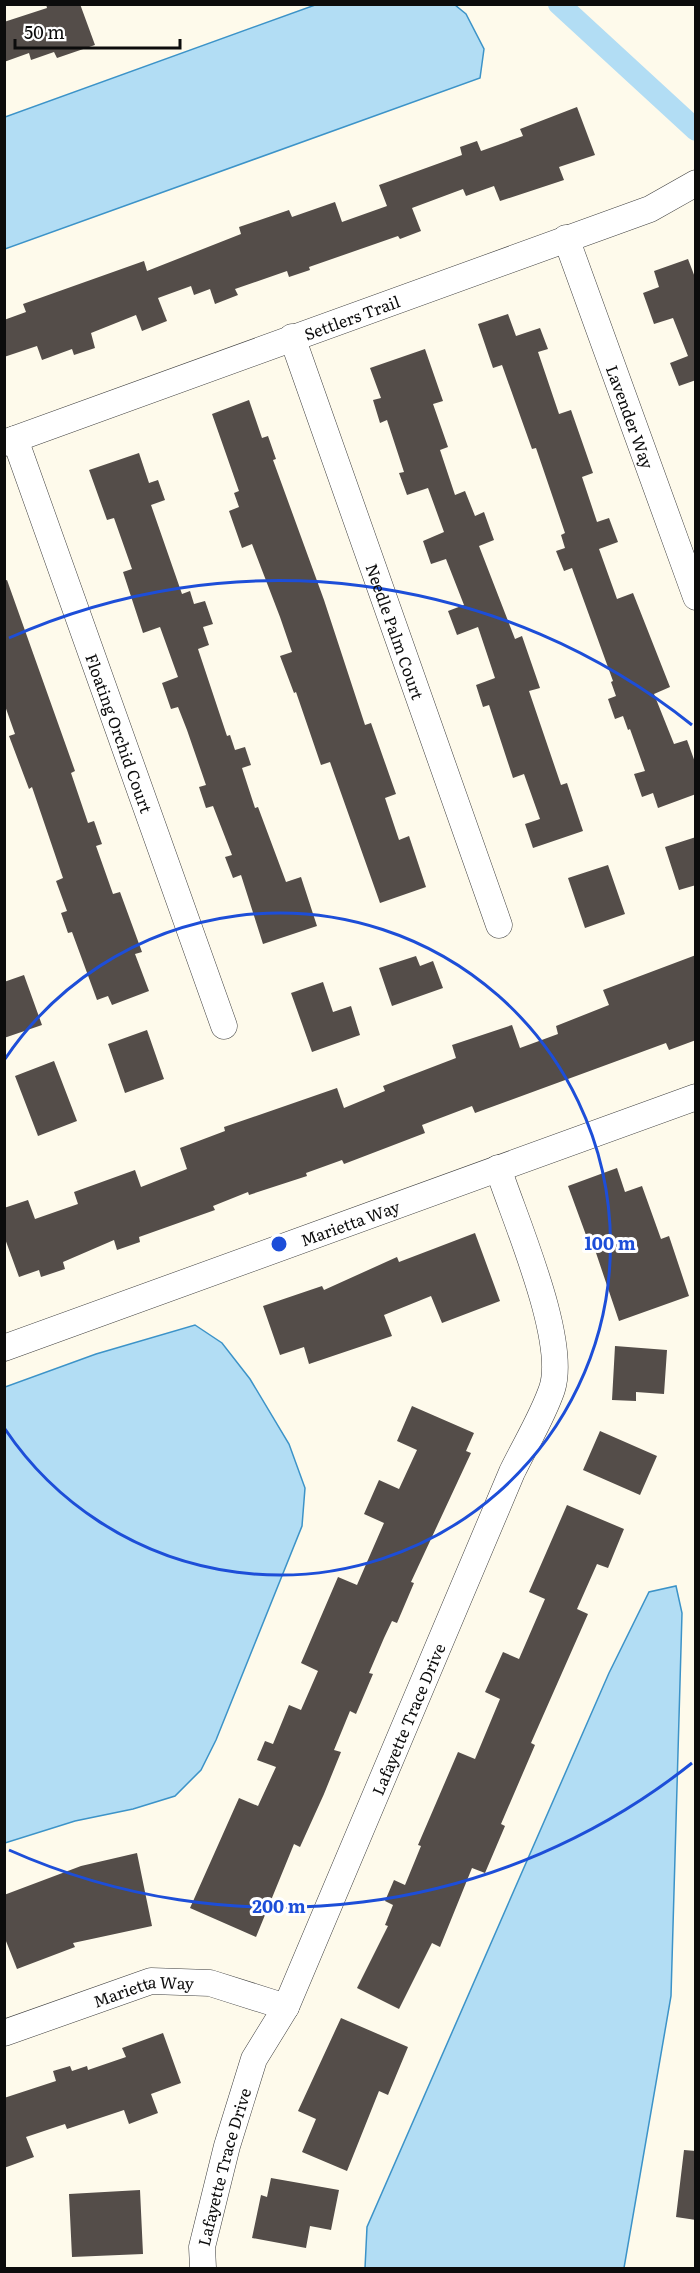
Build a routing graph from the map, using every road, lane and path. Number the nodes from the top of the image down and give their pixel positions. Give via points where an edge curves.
1 (696, 183) edge
2 (566, 238) junction
3 (292, 337) junction
4 (10, 441) edge
5 (696, 597) edge
6 (499, 925) dead end
7 (224, 1026) dead end
8 (696, 1097) edge
9 (498, 1168) junction
10 (4, 1348) edge
11 (286, 2007) junction
12 (4, 2033) edge
13 (203, 2268) edge

1 - 2 street, Settlers Trail via 650,209
2 - 3 street, Settlers Trail
2 - 5 street, Lavender Way
3 - 4 street, Settlers Trail
3 - 6 street, Needle Palm Court
4 - 7 street, Floating Orchid Court
8 - 9 street, Marietta Way
9 - 10 street, Marietta Way
9 - 11 street, Lafayette Trace Drive via 547,1317 555,1353 552,1388 512,1472
11 - 12 street, Marietta Way via 210,1983 151,1981
11 - 13 street, Lafayette Trace Drive via 254,2059 202,2247

